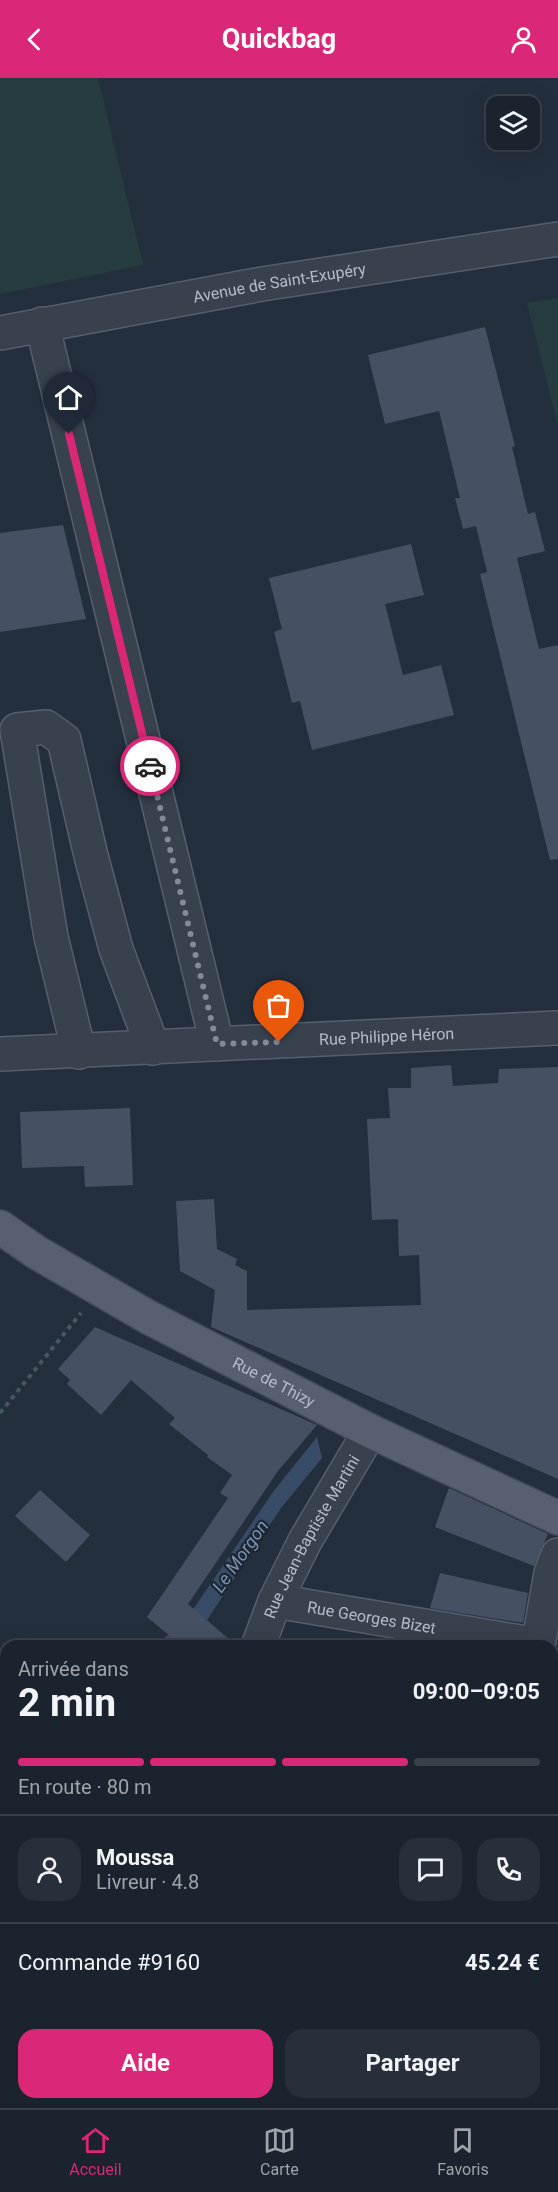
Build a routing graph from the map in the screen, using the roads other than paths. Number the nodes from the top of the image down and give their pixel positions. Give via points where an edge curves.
1 (558, 238) edge
2 (42, 324) junction
3 (0, 333) edge
4 (558, 1028) edge
5 (217, 1044) junction
6 (153, 1048) junction
7 (79, 1052) junction
8 (0, 1054) edge
9 (0, 1227) edge
10 (370, 1431) junction
11 (558, 1518) edge
12 (558, 1555) edge
13 (275, 1601) junction
14 (260, 1640) edge
15 (508, 1640) edge
16 (539, 1640) edge

1 - 2 street, Avenue de Saint-Exupéry via 262,284
2 - 3 street, Avenue de Saint-Exupéry
2 - 5 street
4 - 5 street, Rue Philippe Héron
5 - 6 street, Rue Philippe Héron
6 - 7 street, Rue Philippe Héron
6 - 7 street via 116,949 64,740 46,728 17,730 51,937
7 - 8 street, Rue Philippe Héron
9 - 10 main road, Rue de Thizy via 148,1317
10 - 11 main road, Rue de Thizy
10 - 13 street, Rue Jean-Baptiste Martini via 319,1516
12 - 16 street
13 - 14 street, Rue Jean-Baptiste Martini
13 - 15 street, Rue Georges Bizet

